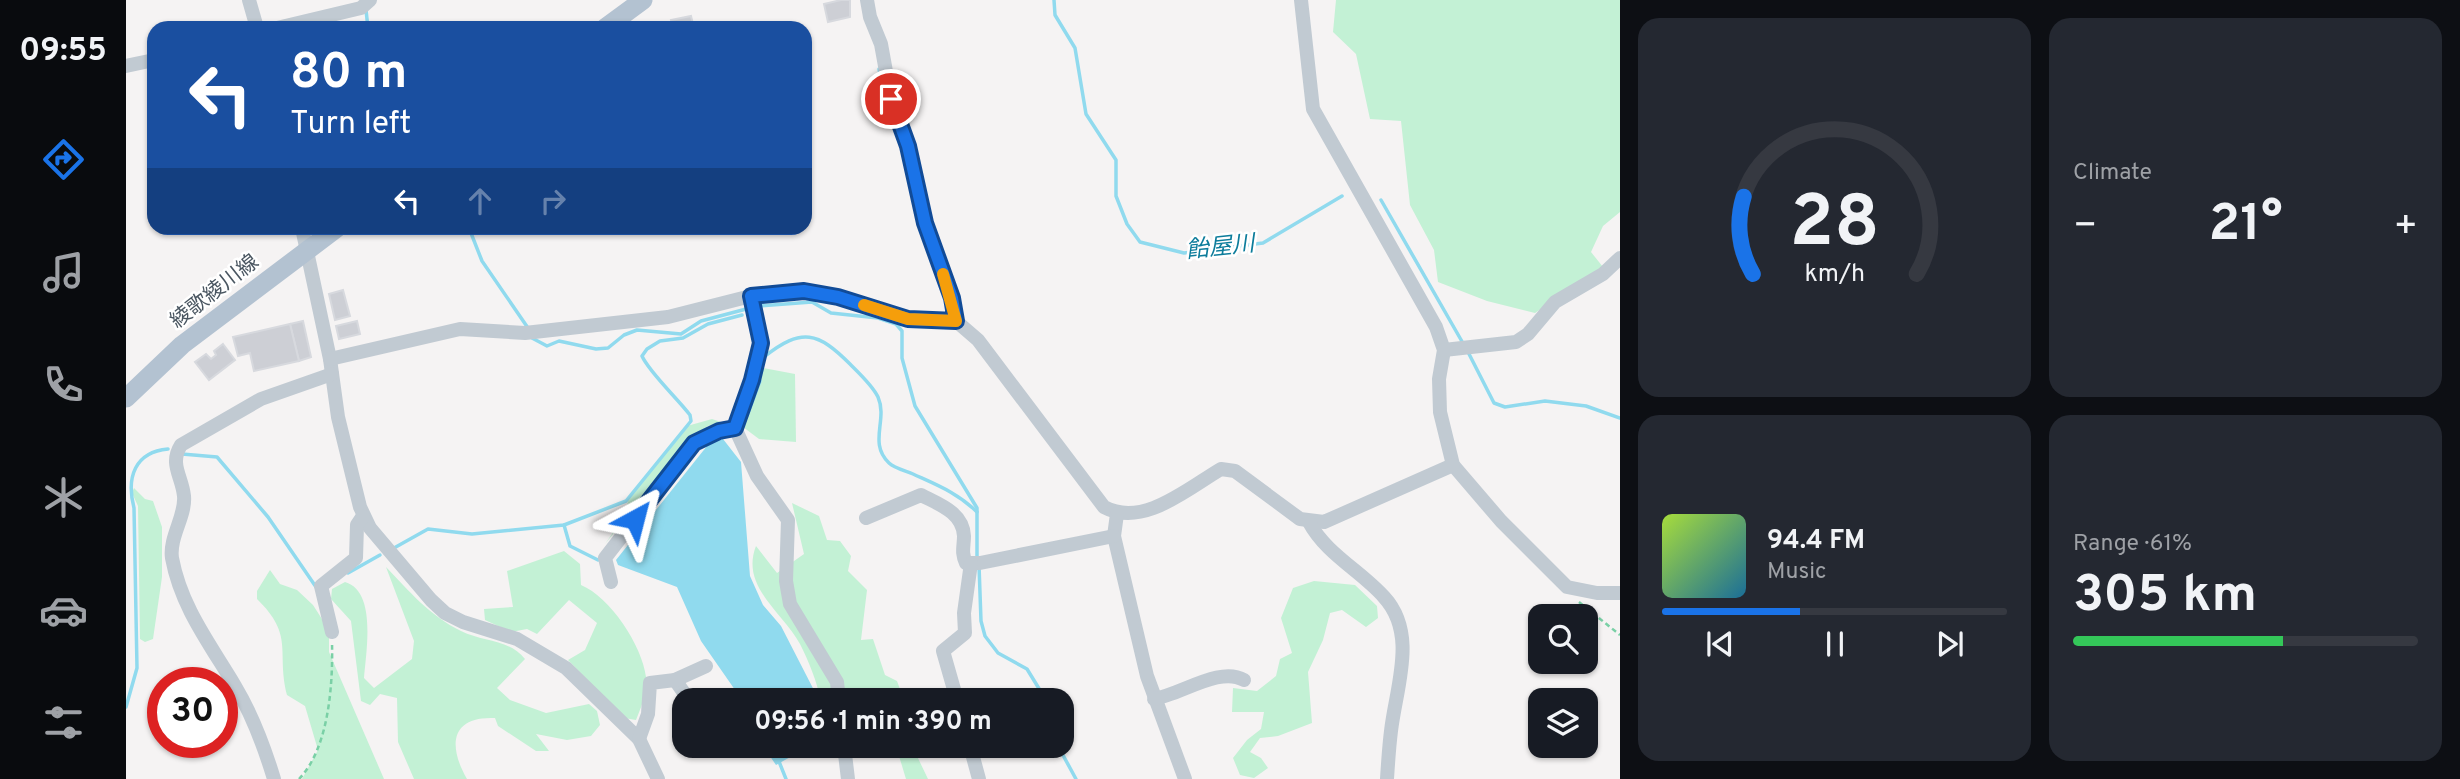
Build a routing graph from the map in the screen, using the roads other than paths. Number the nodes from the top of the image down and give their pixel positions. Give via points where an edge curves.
1 (249, 0) edge
2 (370, 0) edge
3 (643, 0) edge
4 (867, 0) edge
5 (1301, 0) edge
6 (255, 21) edge
7 (306, 21) edge
8 (614, 21) edge
9 (147, 62) edge
10 (126, 66) edge
11 (304, 235) edge
12 (327, 235) edge
13 (307, 250) junction
14 (1620, 258) edge
15 (753, 303) junction
16 (956, 321) junction
17 (1450, 350) junction
18 (330, 359) junction
19 (332, 374) junction
20 (126, 398) edge
21 (735, 428) junction
22 (1453, 465) junction
23 (1117, 514) junction
24 (363, 516) junction
25 (866, 518) dead end
26 (1309, 522) junction
27 (1114, 536) junction
28 (976, 563) junction
29 (611, 582) dead end
30 (1620, 593) edge
31 (332, 632) road end
32 (706, 666) dead end
33 (676, 680) junction
34 (1244, 680) dead end
35 (681, 688) edge
36 (838, 688) edge
37 (954, 688) edge
38 (1153, 699) junction
39 (639, 739) junction
40 (845, 758) edge
41 (973, 758) edge
42 (274, 779) edge
43 (658, 779) edge
44 (848, 779) edge
45 (979, 779) edge
46 (1185, 779) edge
47 (1387, 779) edge

1 - 6 street
2 - 7 street via 361,8
3 - 8 main road
4 - 16 street via 925,223
5 - 17 street via 1313,109
9 - 10 street
11 - 13 street
12 - 13 main road, 綾歌綾川線
13 - 18 street
13 - 20 main road, 綾歌綾川線 via 181,345
14 - 17 street via 1603,274 1555,302 1516,342
15 - 16 street via 804,291 908,319
15 - 18 street via 529,333 460,329
15 - 21 street via 761,343
16 - 23 street via 978,340 1104,506
17 - 22 street via 1439,379 1440,412
18 - 19 street
19 - 24 street
19 - 42 street via 261,399 181,445 175,454 184,496 172,554 177,578 189,612 259,731
21 - 29 street via 694,443 605,558
21 - 36 street via 757,476 788,520 790,604
22 - 26 street via 1338,517
22 - 30 street via 1567,587
23 - 26 street via 1129,515 1161,504 1227,469
23 - 27 street
24 - 31 street via 357,525 356,558 322,589
24 - 39 street via 381,544 445,613 543,652 566,668
25 - 28 street via 921,495 950,510 960,522 964,536 961,551 966,563
26 - 47 street via 1317,537 1385,598 1400,620 1404,653
27 - 28 street
27 - 38 street
28 - 37 street via 964,613 965,633 943,651
32 - 33 street
33 - 35 street
33 - 39 street via 650,683 648,714
34 - 38 street via 1222,675
38 - 46 street
39 - 43 street
40 - 44 street
41 - 45 street

